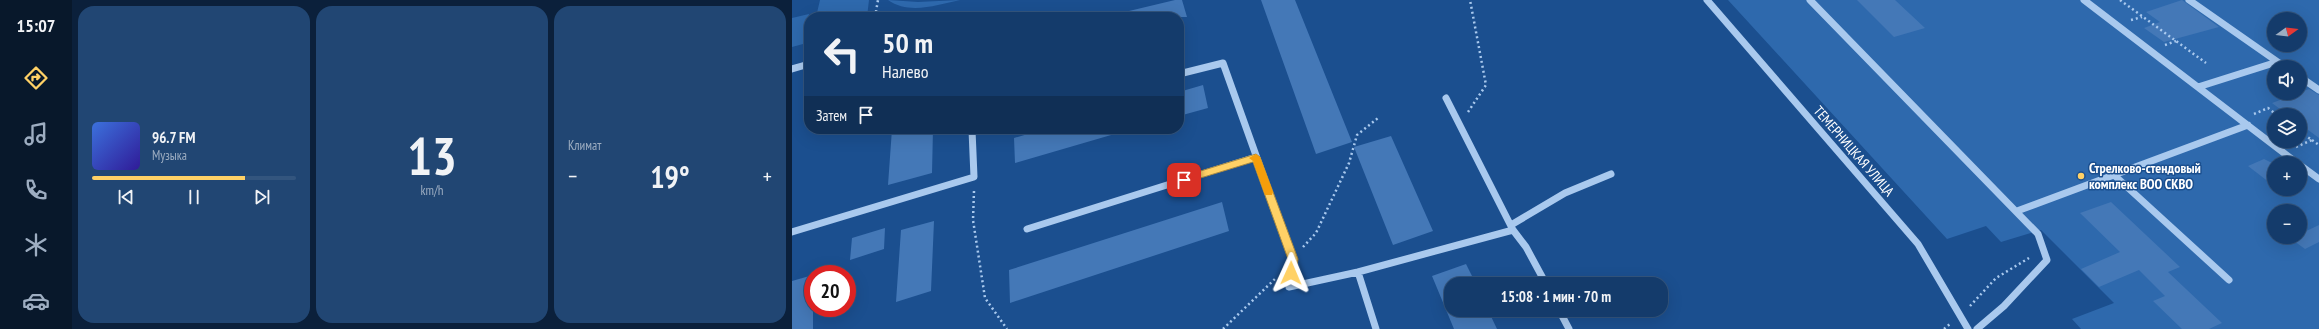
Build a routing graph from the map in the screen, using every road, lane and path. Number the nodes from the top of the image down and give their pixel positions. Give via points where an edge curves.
1 (878, 0) edge
2 (1470, 0) edge
3 (1707, 0) edge
4 (1810, 0) edge
5 (2084, 0) edge
6 (2120, 0) edge
7 (2189, 0) edge
8 (876, 12) edge
9 (2274, 60) edge
10 (2206, 63) dead end
11 (804, 65) edge
12 (2267, 65) edge
13 (792, 68) edge
14 (1184, 73) edge
15 (2307, 82) edge
16 (2198, 87) junction
17 (2319, 90) edge
18 (1446, 98) dead end
19 (2267, 108) edge
20 (1378, 118) dead end
21 (2240, 119) junction
22 (1460, 124) junction
23 (2248, 125) junction
24 (974, 134) edge
25 (2307, 137) edge
26 (2312, 140) junction
27 (2319, 145) edge
28 (2283, 152) junction
29 (2288, 156) edge
30 (1256, 157) junction
31 (2307, 171) edge
32 (1611, 174) dead end
33 (2114, 175) junction
34 (974, 177) junction
35 (2319, 180) edge
36 (2017, 211) junction
37 (1512, 228) junction
38 (1026, 229) dead end
39 (792, 232) edge
40 (2043, 249) junction
41 (1293, 259) junction
42 (1358, 272) junction
43 (1542, 277) edge
44 (2229, 280) dead end
45 (1960, 316) junction
46 (1563, 317) edge
47 (1983, 328) edge
48 (1007, 329) edge
49 (1223, 329) edge
50 (1376, 329) edge
51 (1569, 329) edge
52 (1944, 329) edge
53 (1968, 329) edge

1 - 8 path
2 - 22 path via 1486,85
3 - 45 street, ТЕМЕРНИЦКАЯ УЛИЦА via 1918,244
4 - 36 street
5 - 16 street
6 - 10 path
7 - 9 street
11 - 13 street
12 - 16 street
14 - 30 street via 1223,63
15 - 17 street
16 - 21 street
18 - 22 street
19 - 21 path
20 - 41 path via 1357,135 1349,164 1333,192 1316,233
21 - 23 street
22 - 37 street
23 - 28 street
23 - 33 street
24 - 34 street
25 - 26 path
26 - 27 path
26 - 28 path
28 - 29 street
30 - 38 street
30 - 41 street
31 - 35 street
32 - 37 street via 1565,193
33 - 36 street
33 - 44 street
34 - 39 street
34 - 48 path via 974,220 985,298
36 - 40 street via 2038,234
37 - 42 street
37 - 43 street
40 - 45 path via 1996,278
40 - 47 street via 2047,260
41 - 42 street via 1289,287
41 - 49 path via 1267,289
42 - 50 street
45 - 52 path
45 - 53 street, ТЕМЕРНИЦКАЯ УЛИЦА
46 - 51 street

